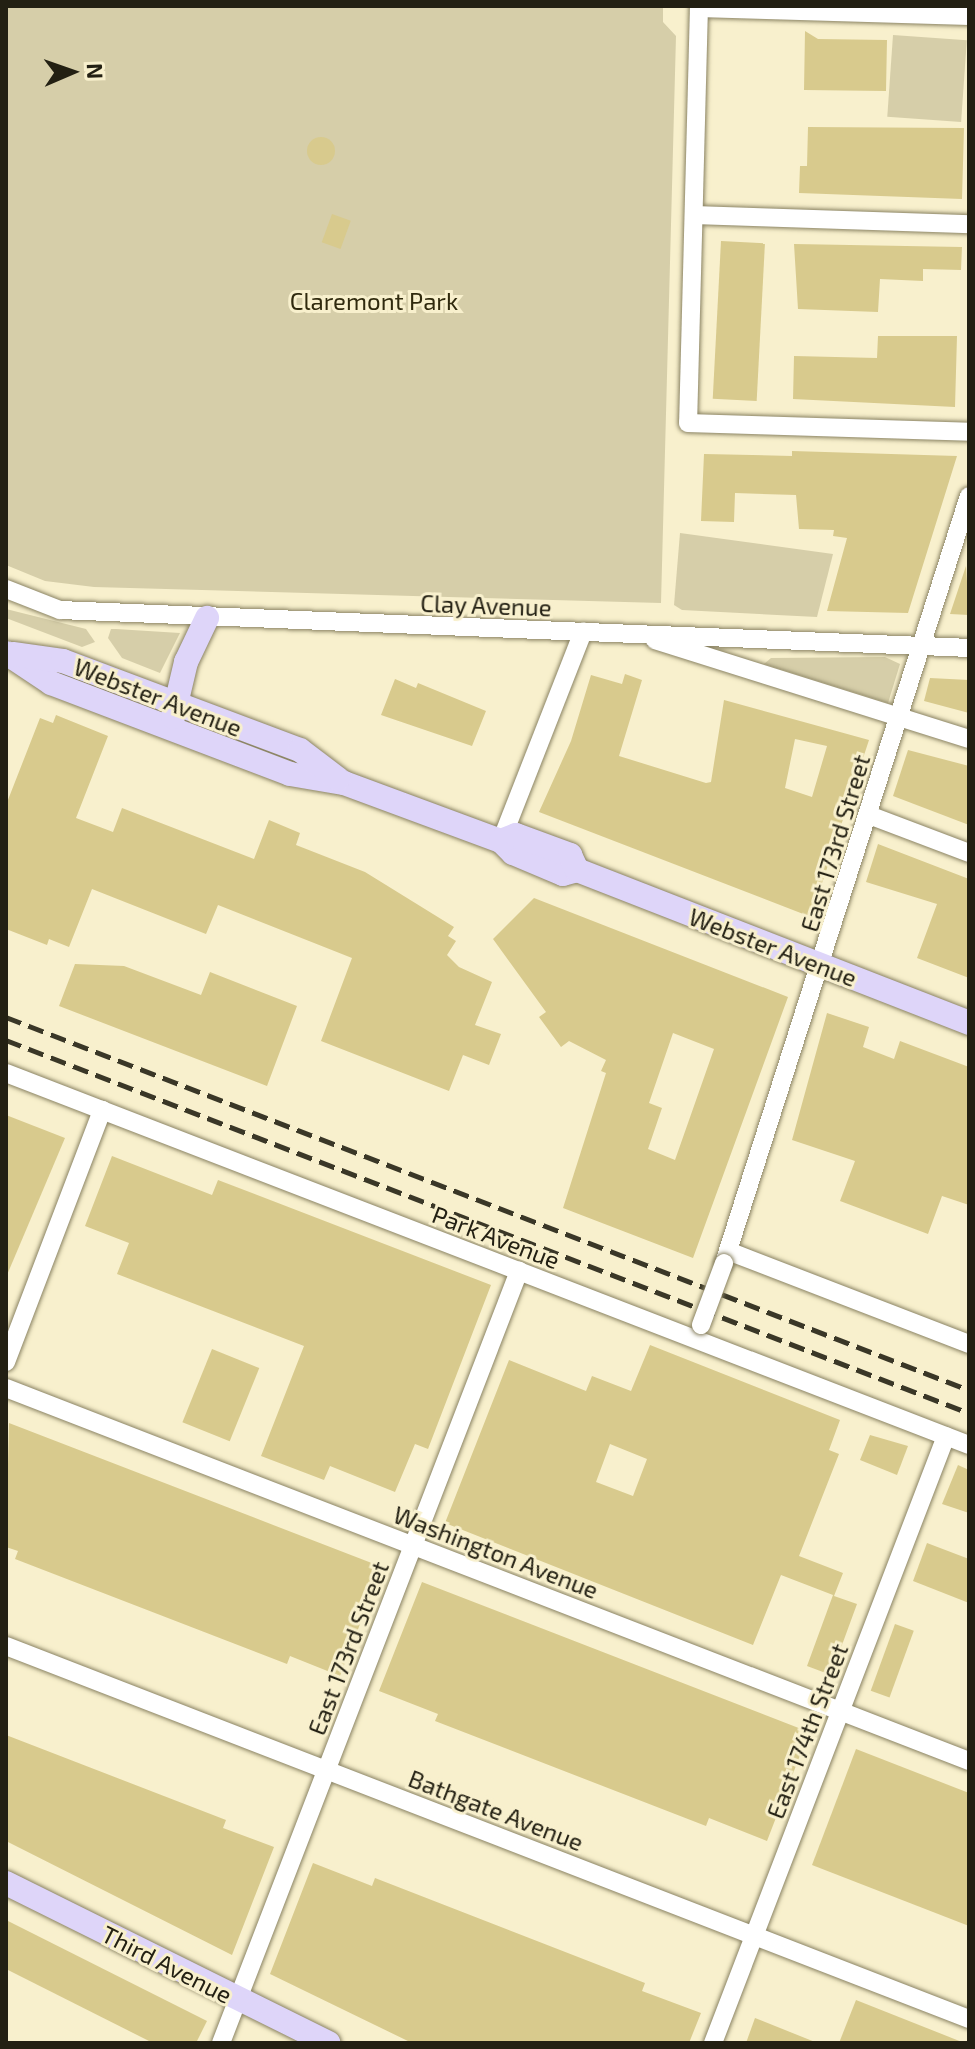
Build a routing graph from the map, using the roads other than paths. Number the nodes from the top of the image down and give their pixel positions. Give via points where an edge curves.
1 (699, 7) edge
2 (776, 8) edge
3 (969, 16) edge
4 (695, 215) junction
5 (969, 224) edge
6 (969, 432) edge
7 (969, 496) edge
8 (6, 589) edge
9 (207, 618) junction
10 (583, 632) junction
11 (637, 634) junction
12 (922, 647) junction
13 (969, 648) edge
14 (6, 653) edge
15 (176, 704) junction
16 (899, 719) junction
17 (171, 729) junction
18 (969, 739) edge
19 (344, 783) junction
20 (869, 815) junction
21 (501, 841) junction
22 (969, 853) edge
23 (822, 966) junction
24 (969, 1023) edge
25 (6, 1073) edge
26 (102, 1110) junction
27 (726, 1257) junction
28 (519, 1271) junction
29 (698, 1332) junction
30 (969, 1344) edge
31 (6, 1362) edge
32 (6, 1388) edge
33 (946, 1436) junction
34 (969, 1445) edge
35 (413, 1545) junction
36 (6, 1646) edge
37 (840, 1711) junction
38 (969, 1761) edge
39 (326, 1770) junction
40 (6, 1883) edge
41 (754, 1935) junction
42 (238, 1999) junction
43 (969, 2019) edge
44 (221, 2043) edge
45 (329, 2043) edge
46 (713, 2043) edge

1 - 2 street
1 - 4 street
2 - 3 street
4 - 5 street
4 - 6 street via 688,423
7 - 12 street, East 173rd Street
8 - 9 street, Clay Avenue via 60,610
9 - 10 street, Clay Avenue
9 - 15 main road via 186,662
10 - 11 street, Clay Avenue
10 - 21 street
11 - 12 street, Clay Avenue
11 - 16 street
12 - 13 street, Clay Avenue
12 - 16 street, East 173rd Street
14 - 15 main road, Webster Avenue via 63,661
14 - 17 main road, Webster Avenue via 51,683
15 - 17 main road
15 - 19 main road, Webster Avenue via 300,750
16 - 18 street
16 - 20 street, East 173rd Street
17 - 19 main road, Webster Avenue via 290,774
19 - 21 main road, Webster Avenue
20 - 22 street
20 - 23 street, East 173rd Street
21 - 23 main road, Webster Avenue via 516,835 570,855 577,870
23 - 24 main road, Webster Avenue
23 - 27 street, East 173rd Street
25 - 26 street, Park Avenue
26 - 28 street, Park Avenue
26 - 31 street
27 - 29 street, East 173rd Street, bridge
27 - 30 street
28 - 29 street, Park Avenue
28 - 35 street, East 173rd Street
29 - 33 street, Park Avenue
32 - 35 street, Washington Avenue
33 - 34 street, Park Avenue
33 - 37 street, East 174th Street
35 - 37 street, Washington Avenue
35 - 39 street, East 173rd Street
36 - 39 street, Bathgate Avenue
37 - 38 street, Washington Avenue
37 - 41 street, East 174th Street
39 - 41 street, Bathgate Avenue
39 - 42 street, East 173rd Street
40 - 42 main road, Third Avenue
41 - 43 street, Bathgate Avenue
41 - 46 street, East 174th Street
42 - 44 street, East 173rd Street
42 - 45 main road, Third Avenue

